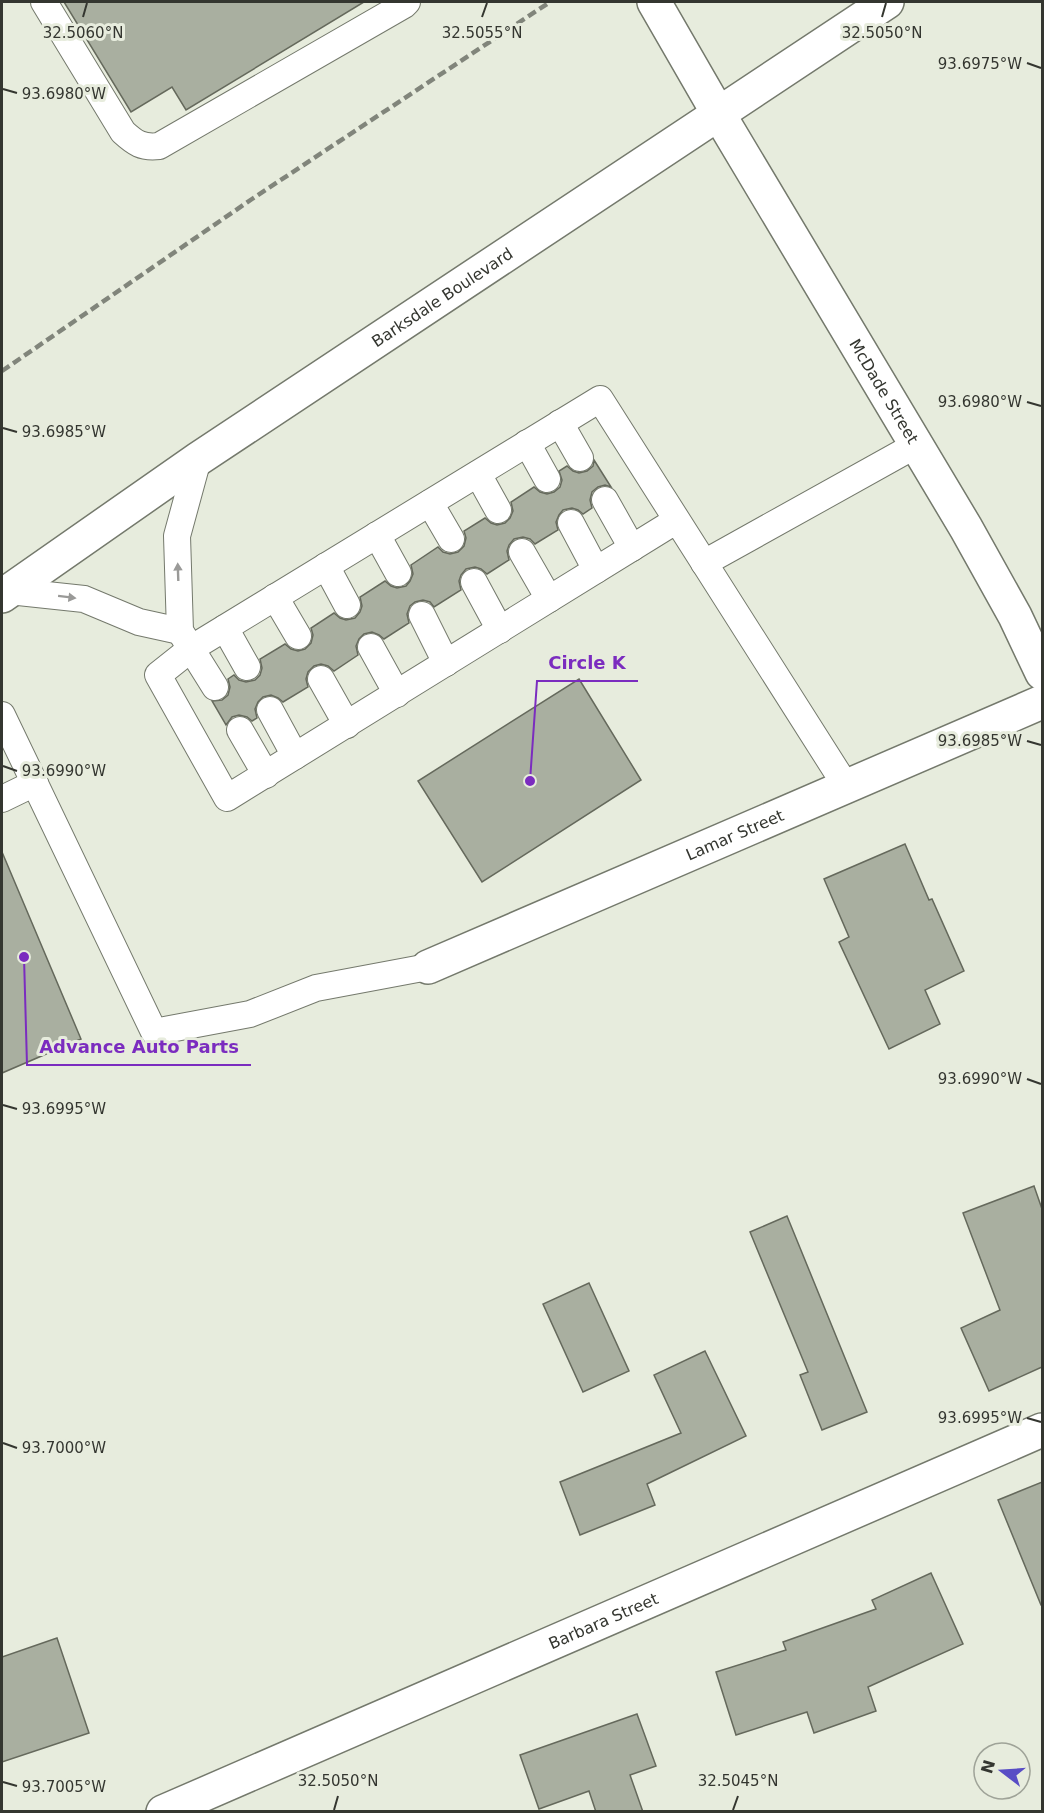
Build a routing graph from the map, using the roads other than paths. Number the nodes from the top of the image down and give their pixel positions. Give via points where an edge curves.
1 (44, 2) edge
2 (407, 2) edge
3 (654, 2) edge
4 (887, 2) edge
5 (718, 113) junction
6 (560, 423) junction
7 (527, 444) junction
8 (916, 445) junction
9 (580, 458) dead end
10 (198, 459) junction
11 (478, 474) junction
12 (546, 479) dead end
13 (605, 500) dead end
14 (430, 503) junction
15 (498, 510) dead end
16 (677, 520) junction
17 (571, 523) dead end
18 (377, 535) junction
19 (451, 539) dead end
20 (632, 548) junction
21 (522, 552) dead end
22 (704, 563) junction
23 (326, 566) junction
24 (596, 570) junction
25 (398, 573) dead end
26 (474, 582) dead end
27 (5, 593) edge
28 (275, 597) junction
29 (549, 599) junction
30 (347, 605) dead end
31 (422, 615) dead end
32 (225, 628) junction
33 (500, 630) junction
34 (298, 636) dead end
35 (186, 640) junction
36 (371, 647) dead end
37 (446, 663) junction
38 (247, 667) dead end
39 (1042, 673) edge
40 (321, 679) dead end
41 (215, 687) dead end
42 (397, 694) junction
43 (1042, 702) edge
44 (270, 710) dead end
45 (2, 715) edge
46 (346, 725) junction
47 (240, 729) dead end
48 (296, 756) junction
49 (267, 775) junction
50 (34, 783) junction
51 (846, 786) junction
52 (2, 799) edge
53 (428, 967) joint
54 (1042, 1430) edge
55 (164, 1812) edge

1 - 2 lane via 123,132 146,147 159,146
3 - 5 street, McDade Street
4 - 5 street, Barksdale Boulevard
5 - 8 street, McDade Street
5 - 10 street, Barksdale Boulevard
6 - 7 lane
6 - 9 lane
6 - 16 lane via 600,399
7 - 11 lane
7 - 12 lane
8 - 22 lane
8 - 39 street, McDade Street via 1015,616
10 - 27 street, Barksdale Boulevard
35 -> 10 lane via 177,536
11 - 14 lane
11 - 15 lane
13 - 20 lane
14 - 18 lane
14 - 19 lane
16 - 20 lane
16 - 22 lane
17 - 24 lane
18 - 23 lane
18 - 25 lane
20 - 24 lane
21 - 29 lane
22 - 51 lane
23 - 28 lane
23 - 30 lane
24 - 29 lane
26 - 33 lane
27 -> 35 lane via 84,599
28 - 32 lane
28 - 34 lane
29 - 33 lane
31 - 37 lane
32 - 35 lane
32 - 38 lane
33 - 37 lane
35 - 41 lane
35 - 49 lane via 158,675 227,798
36 - 42 lane
37 - 42 lane
40 - 46 lane
42 - 46 lane
43 - 51 street, Lamar Street
44 - 48 lane
45 - 50 lane
46 - 48 lane
47 - 49 lane
48 - 49 lane
50 - 52 lane
50 - 53 lane via 154,1032 250,1014 316,988
51 - 53 street, Lamar Street
54 - 55 street, Barbara Street

